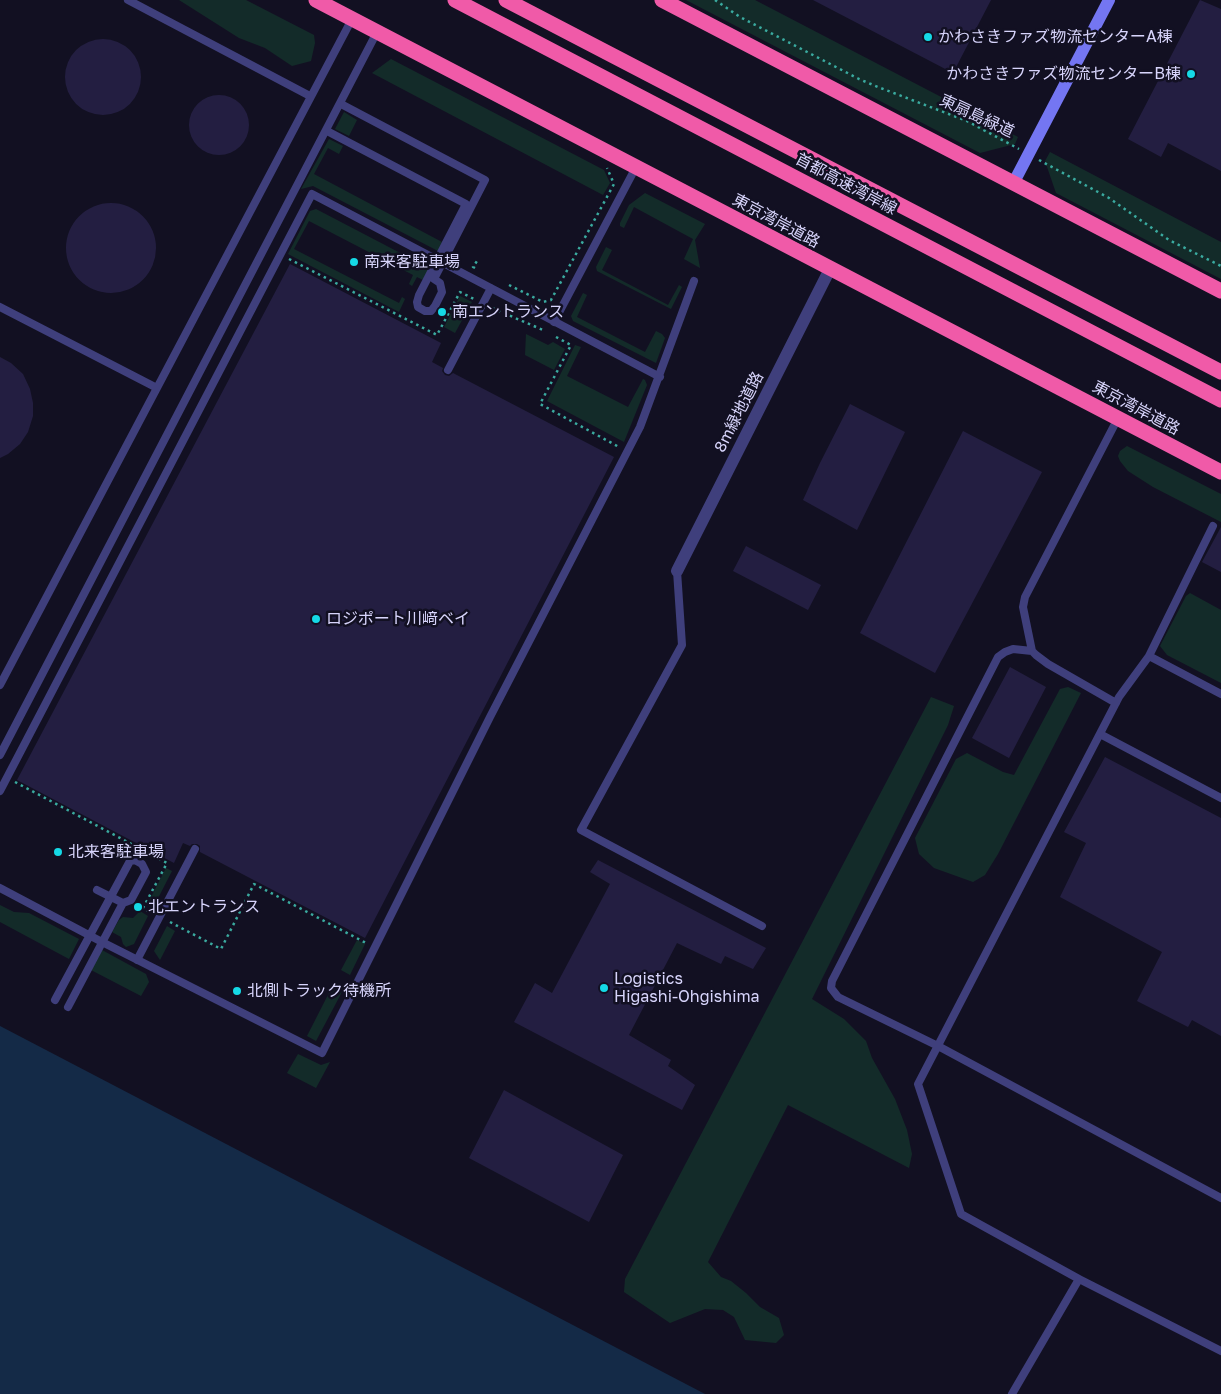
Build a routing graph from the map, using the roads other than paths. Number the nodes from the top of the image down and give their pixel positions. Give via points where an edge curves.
1 (128, 0) edge
2 (316, 0) edge
3 (454, 0) edge
4 (506, 0) edge
5 (662, 0) edge
6 (1109, 0) edge
7 (352, 19) junction
8 (377, 32) junction
9 (310, 96) junction
10 (341, 104) junction
11 (327, 131) junction
12 (636, 167) junction
13 (1014, 182) junction
14 (440, 261) junction
15 (830, 269) junction
16 (694, 280) dead end
17 (491, 288) junction
18 (1221, 292) edge
19 (0, 307) edge
20 (554, 322) junction
21 (448, 370) dead end
22 (1221, 372) edge
23 (660, 377) junction
24 (157, 388) junction
25 (1221, 400) edge
26 (1118, 418) junction
27 (1221, 472) edge
28 (1213, 526) dead end
29 (677, 570) joint
30 (1032, 651) junction
31 (1149, 656) junction
32 (0, 684) edge
33 (1221, 694) edge
34 (1116, 703) junction
35 (1100, 734) junction
36 (0, 754) edge
37 (0, 791) edge
38 (1221, 798) edge
39 (195, 849) dead end
40 (0, 888) edge
41 (98, 890) dead end
42 (111, 897) junction
43 (123, 903) junction
44 (762, 926) dead end
45 (90, 935) junction
46 (102, 942) junction
47 (137, 960) junction
48 (55, 1000) dead end
49 (68, 1007) dead end
50 (938, 1046) junction
51 (1221, 1198) edge
52 (1079, 1279) junction
53 (1221, 1350) edge
54 (1012, 1394) edge

1 - 9 lane
2 - 7 highway, 東京湾岸道路
3 - 25 highway, 首都高速湾岸線
4 - 22 highway, 首都高速湾岸線
5 - 13 highway
6 - 13 street
7 - 8 highway, 東京湾岸道路
7 - 9 lane
8 - 10 lane
8 - 12 highway, 東京湾岸道路
9 - 24 lane
10 - 11 lane
10 - 14 lane via 484,180
11 - 14 lane via 466,204
11 - 36 lane
12 - 15 highway, 東京湾岸道路
12 - 20 lane
13 - 18 highway
14 - 14 lane via 434,279 440,283 442,292 431,311 425,311 418,307 419,295
14 - 17 lane
14 - 37 lane via 312,194
15 - 26 highway, 東京湾岸道路
15 - 29 street, 8m緑地道路
16 - 23 lane
17 - 20 lane
17 - 21 lane
19 - 24 lane
20 - 23 lane
23 - 47 lane via 640,427 322,1053
24 - 32 lane
26 - 27 highway, 東京湾岸道路
26 - 30 lane via 1025,597 1023,607
28 - 31 lane
29 - 44 lane via 682,645 580,830
30 - 34 lane via 1048,664
30 - 50 lane via 1013,649 998,657 832,981 831,988 838,997
31 - 33 lane
31 - 34 lane
34 - 35 lane
35 - 38 lane
35 - 50 lane
39 - 47 lane
40 - 45 lane
41 - 42 lane
42 - 43 lane
42 - 43 lane via 130,861 134,860 142,864 146,872 131,900
42 - 45 lane
43 - 46 lane
45 - 46 lane
45 - 48 lane
46 - 47 lane
46 - 49 lane
50 - 51 lane
50 - 52 lane via 918,1084 961,1214
52 - 53 lane
52 - 54 lane

